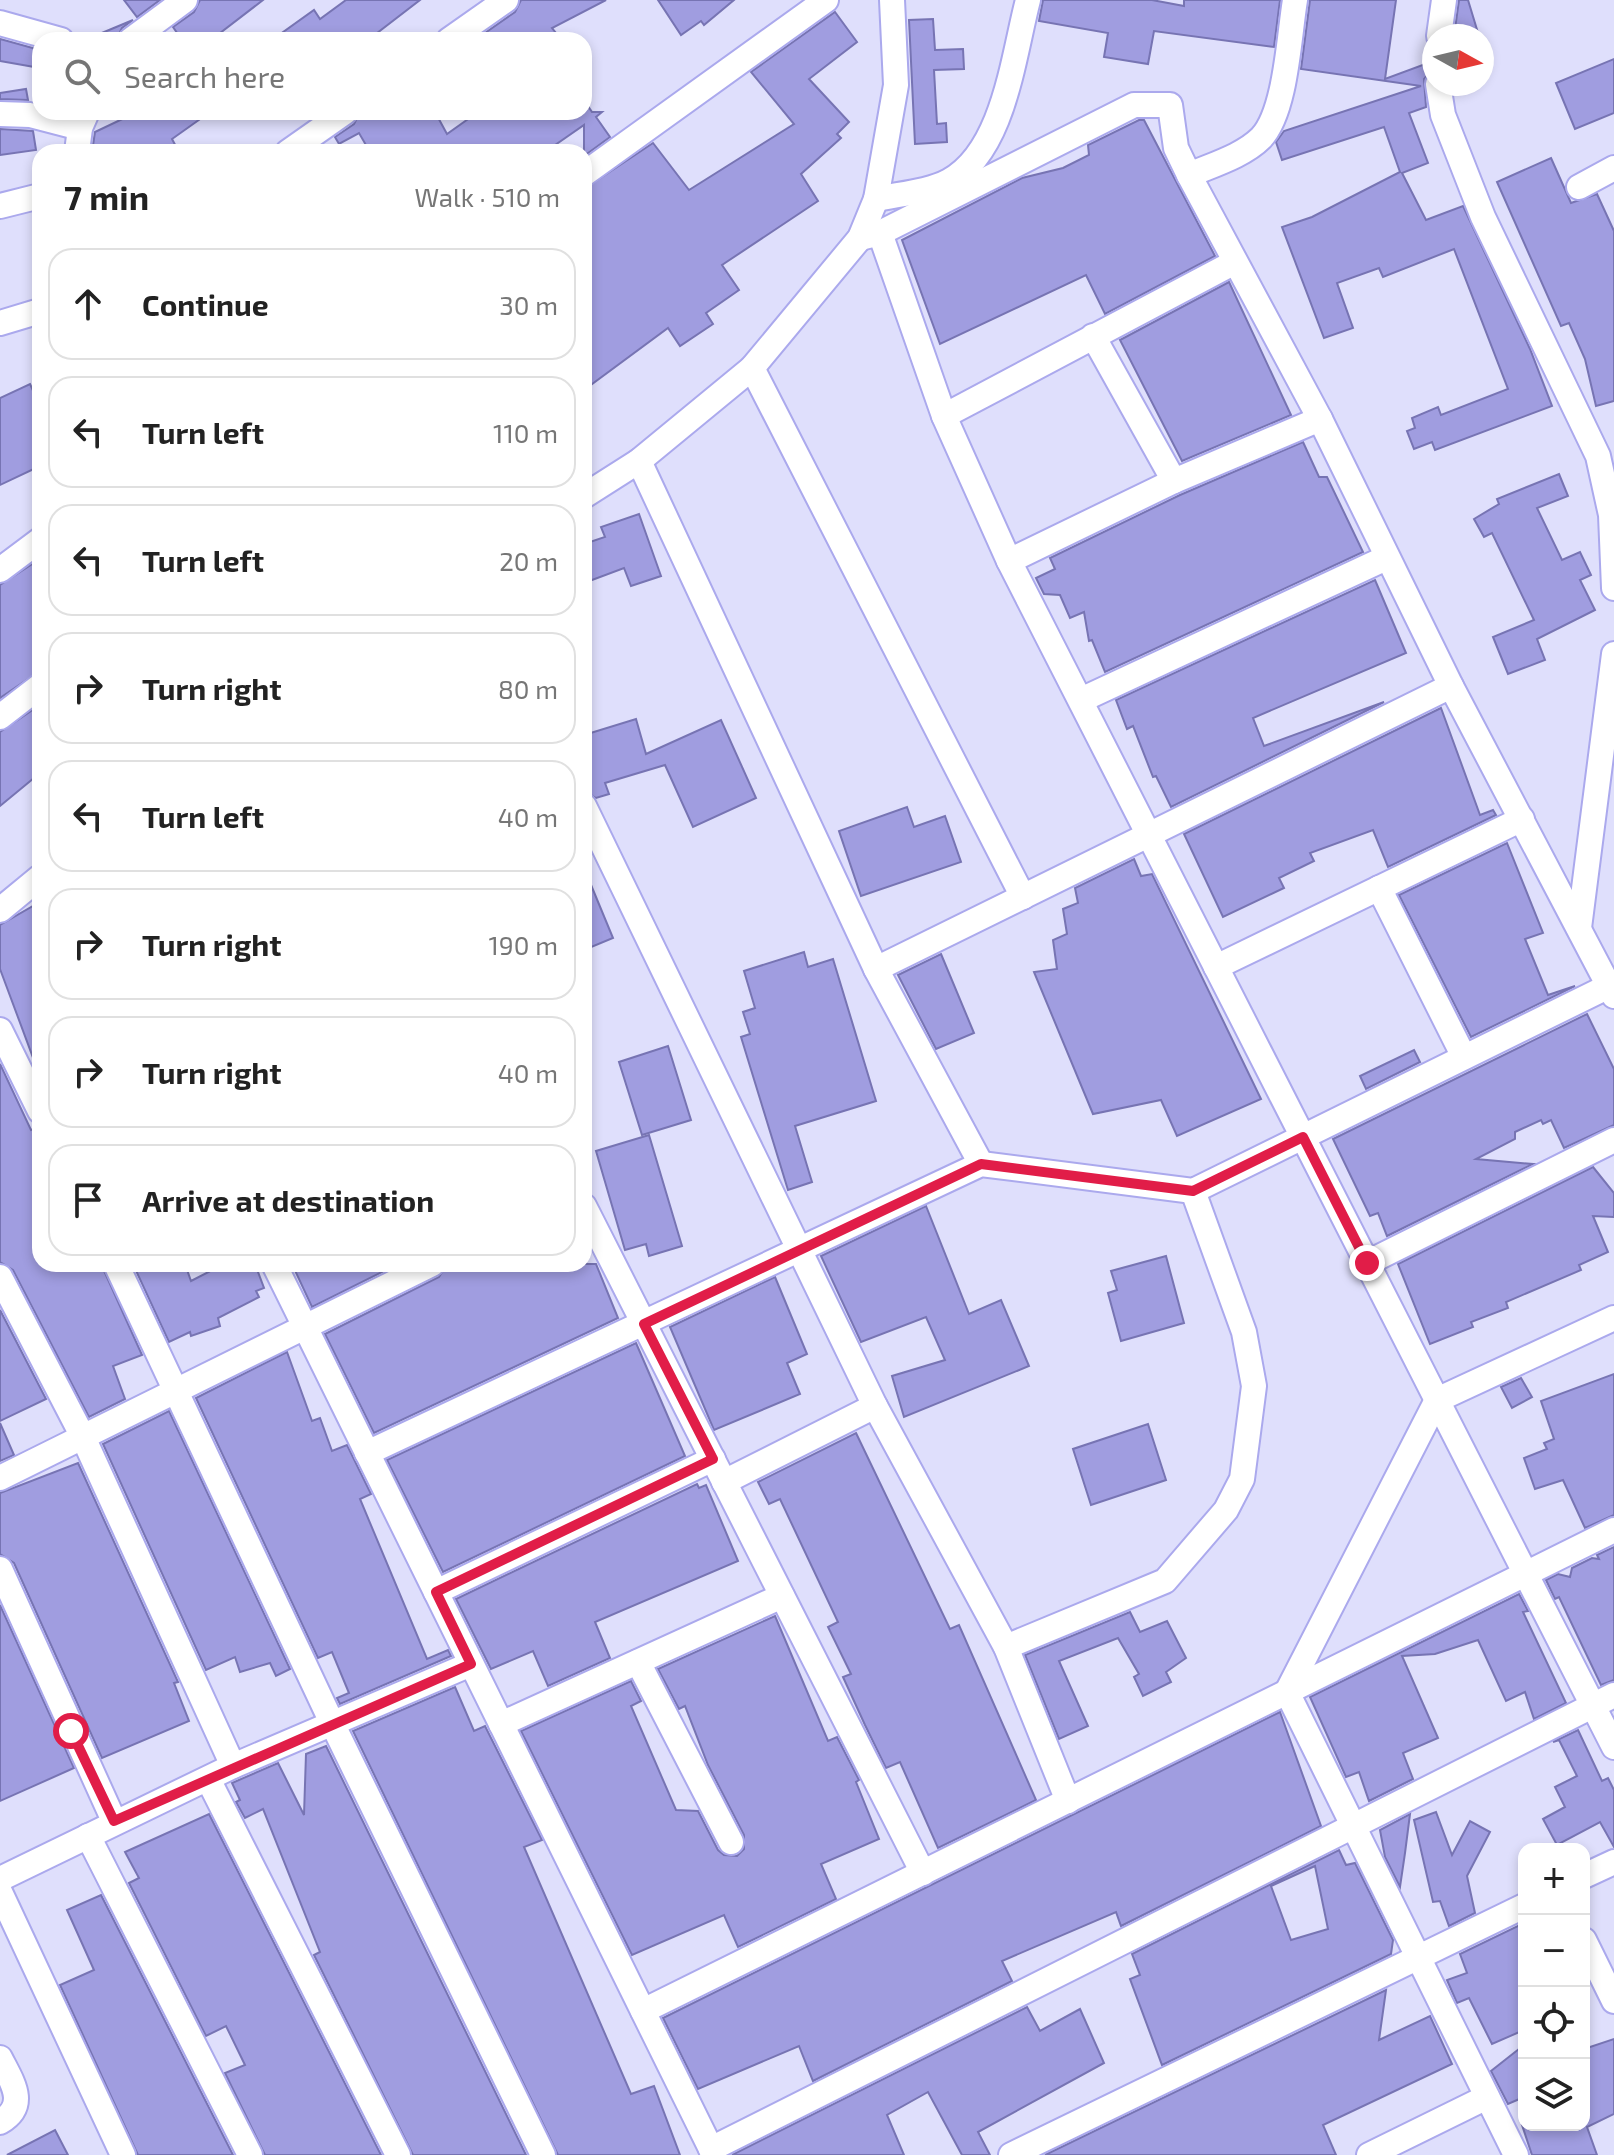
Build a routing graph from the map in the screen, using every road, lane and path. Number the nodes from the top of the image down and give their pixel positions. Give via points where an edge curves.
1 (185, 0) edge
2 (506, 0) edge
3 (826, 0) edge
4 (892, 0) edge
5 (1028, 0) edge
6 (1295, 0) edge
7 (1444, 0) edge
8 (0, 23) edge
9 (1441, 24) edge
10 (32, 32) edge
11 (142, 32) edge
12 (460, 32) edge
13 (1440, 96) edge
14 (0, 114) edge
15 (32, 116) edge
16 (46, 120) edge
17 (334, 120) edge
18 (81, 131) edge
19 (299, 144) edge
20 (592, 168) edge
21 (1614, 168) edge
22 (1189, 175) junction
23 (1579, 187) dead end
24 (32, 198) edge
25 (876, 199) junction
26 (0, 206) edge
27 (870, 235) junction
28 (1235, 262) junction
29 (32, 313) edge
30 (0, 323) edge
31 (1093, 336) junction
32 (752, 368) junction
33 (944, 416) junction
34 (1320, 419) junction
35 (639, 461) junction
36 (1174, 481) junction
37 (592, 491) edge
38 (32, 546) edge
39 (1386, 558) junction
40 (1009, 561) junction
41 (0, 570) edge
42 (1614, 588) edge
43 (1614, 654) edge
44 (1451, 686) junction
45 (32, 692) edge
46 (1081, 700) junction
47 (0, 717) edge
48 (1522, 819) junction
49 (592, 822) edge
50 (1149, 835) junction
51 (32, 884) edge
52 (1379, 888) junction
53 (1023, 897) junction
54 (0, 910) edge
55 (1579, 928) junction
56 (1216, 967) junction
57 (876, 969) junction
58 (1612, 991) edge
59 (0, 1030) edge
60 (1464, 1057) junction
61 (32, 1095) edge
62 (1303, 1137) junction
63 (1614, 1140) edge
64 (981, 1164) junction
65 (1193, 1191) junction
66 (592, 1222) edge
67 (800, 1250) junction
68 (1367, 1263) junction
69 (120, 1272) edge
70 (278, 1272) edge
71 (416, 1272) edge
72 (0, 1277) edge
73 (1614, 1318) edge
74 (644, 1324) junction
75 (305, 1327) junction
76 (178, 1390) junction
77 (1437, 1400) junction
78 (875, 1406) junction
79 (83, 1437) junction
80 (367, 1453) junction
81 (713, 1459) junction
82 (0, 1478) edge
83 (724, 1482) junction
84 (1614, 1530) edge
85 (0, 1569) edge
86 (1526, 1574) junction
87 (436, 1592) junction
88 (782, 1596) junction
89 (1006, 1647) junction
90 (638, 1662) junction
91 (471, 1664) junction
92 (1287, 1692) junction
93 (1604, 1700) edge
94 (501, 1724) junction
95 (333, 1725) junction
96 (1614, 1747) edge
97 (233, 1766) junction
98 (208, 1779) junction
99 (1068, 1801) junction
100 (114, 1821) junction
101 (1354, 1826) junction
102 (88, 1836) junction
103 (731, 1842) dead end
104 (1614, 1862) edge
105 (923, 1873) junction
106 (1590, 1873) edge
107 (0, 1879) edge
108 (0, 1892) edge
109 (1518, 1909) edge
110 (1590, 1952) edge
111 (1418, 1957) junction
112 (1614, 2001) edge
113 (643, 2011) junction
114 (0, 2058) edge
115 (1487, 2097) junction
116 (0, 2122) edge
117 (713, 2152) edge
118 (123, 2155) edge
119 (250, 2155) edge
120 (398, 2155) edge
121 (543, 2155) edge
122 (1011, 2155) edge
123 (1369, 2155) edge
124 (1516, 2155) edge

1 - 11 street
2 - 12 street
3 - 20 street
4 - 25 street via 896,85
5 - 25 street via 994,130 975,162 947,183
6 - 22 street via 1277,111 1261,138
7 - 9 street
8 - 10 street
13 - 42 street via 1483,217 1598,456 1611,515
14 - 15 street
16 - 18 street
17 - 19 street
21 - 23 street
22 - 27 street via 1176,148 1170,105 1134,105
22 - 28 street
24 - 26 street
25 - 27 street
27 - 32 street
27 - 33 street
28 - 31 street
28 - 34 street
29 - 30 street
31 - 33 street
31 - 36 street
32 - 35 street
32 - 53 street
33 - 40 street
34 - 36 street
34 - 39 street
35 - 37 street
35 - 57 street
36 - 40 street
38 - 41 street
39 - 44 street
39 - 46 street
40 - 46 street
43 - 55 street
44 - 48 street
44 - 50 street
45 - 47 street
46 - 50 street
48 - 52 street
48 - 55 street
49 - 67 street
50 - 53 street
50 - 56 street
51 - 54 street
52 - 56 street
52 - 60 street
53 - 57 street
55 - 58 street
56 - 62 street
57 - 64 street
58 - 60 street
59 - 61 street
60 - 62 street
62 - 65 street
62 - 68 street
63 - 68 street
64 - 65 street
64 - 67 street
65 - 89 street via 1244,1332 1254,1386 1242,1479 1226,1510 1165,1581
66 - 74 street
67 - 74 street
67 - 78 street
68 - 77 street
69 - 76 street
70 - 75 street
71 - 75 street
72 - 79 street
73 - 77 street
74 - 80 street
74 - 81 street
75 - 76 street
75 - 80 street
76 - 79 street
76 - 95 street
77 - 86 street
77 - 92 street
78 - 83 street
78 - 89 street
79 - 82 street
79 - 97 street
80 - 87 street
81 - 83 street
81 - 87 street
83 - 88 street
84 - 86 street
85 - 100 street
86 - 92 street
86 - 93 street
87 - 91 street
88 - 90 street
88 - 105 street
89 - 99 street
90 - 94 street
90 - 103 street
91 - 94 street
91 - 95 street
92 - 99 street
92 - 101 street
93 - 96 street
93 - 101 street
94 - 113 street
95 - 97 street
95 - 121 street
97 - 98 street
98 - 100 street
98 - 120 street
99 - 105 street
100 - 102 street
101 - 111 street
101 - 117 street
102 - 107 street
102 - 119 street
104 - 106 street
105 - 113 street
108 - 118 street
109 - 111 street
110 - 112 street
111 - 115 street
111 - 122 street
113 - 117 street
114 - 116 street via 17,2092 17,2106
115 - 123 street
115 - 124 street

